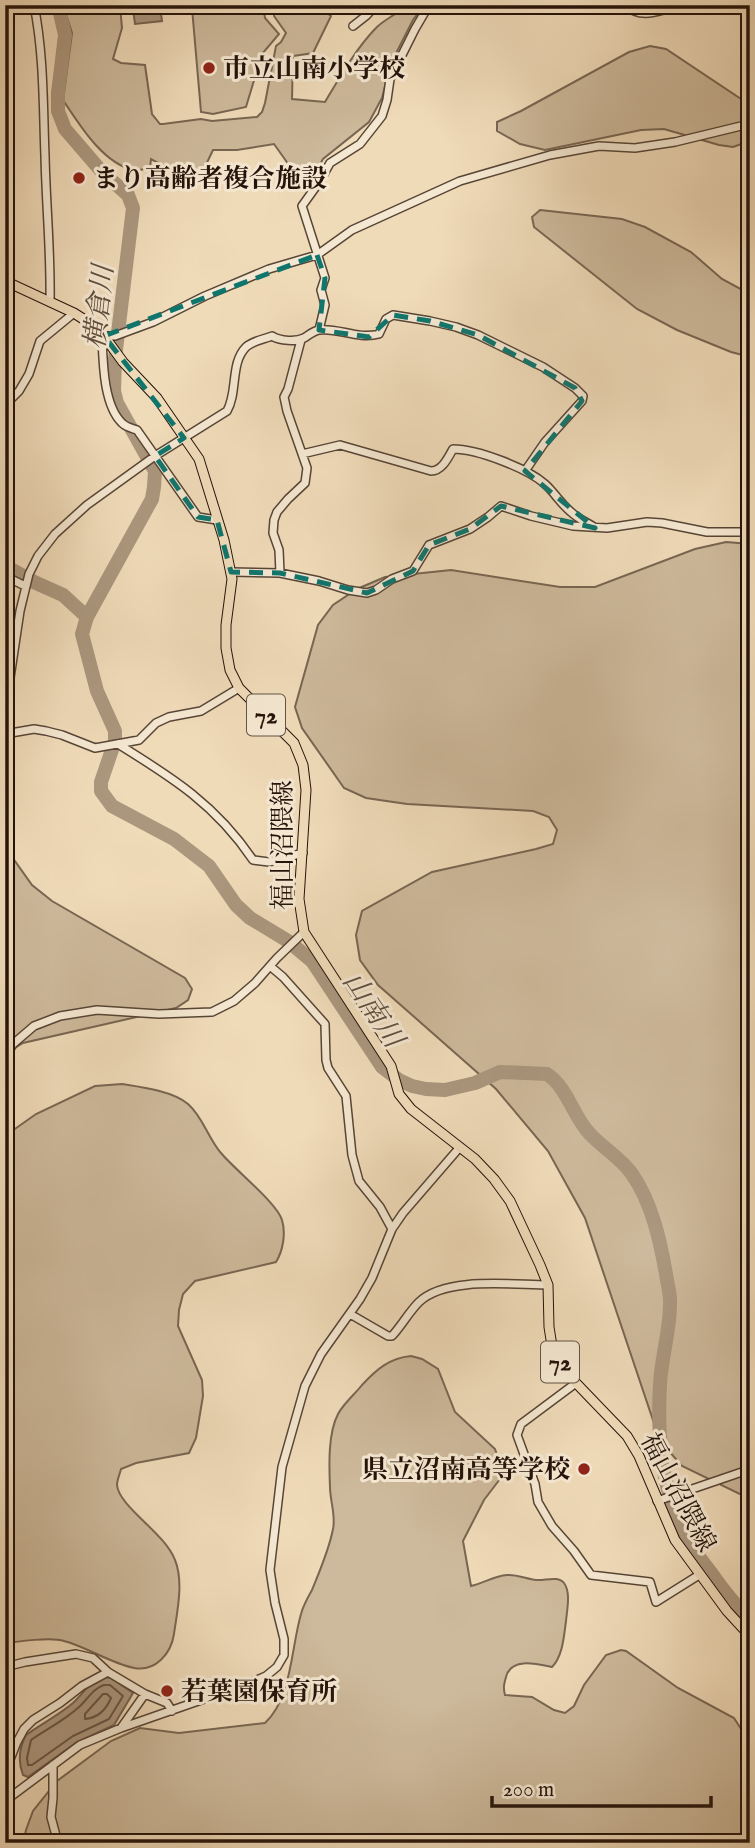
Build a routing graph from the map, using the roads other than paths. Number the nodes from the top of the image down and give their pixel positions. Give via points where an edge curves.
1 (34, 5) edge
2 (376, 5) edge
3 (429, 5) edge
4 (626, 5) edge
5 (678, 5) edge
6 (740, 5) edge
7 (749, 10) edge
8 (353, 26) dead end
9 (750, 126) edge
10 (317, 254) junction
11 (5, 281) edge
12 (50, 302) junction
13 (74, 313) junction
14 (320, 330) junction
15 (104, 336) junction
16 (301, 340) junction
17 (5, 405) edge
18 (184, 438) junction
19 (302, 454) junction
20 (155, 456) junction
21 (525, 471) junction
22 (217, 520) junction
23 (596, 528) junction
24 (750, 532) edge
25 (231, 572) junction
26 (280, 573) junction
27 (5, 576) edge
28 (25, 586) junction
29 (239, 688) junction
30 (5, 711) edge
31 (5, 734) edge
32 (118, 743) junction
33 (303, 853) junction
34 (304, 932) junction
35 (270, 966) junction
36 (5, 1058) edge
37 (460, 1147) junction
38 (392, 1229) junction
39 (548, 1285) junction
40 (349, 1314) junction
41 (576, 1383) junction
42 (750, 1472) edge
43 (660, 1500) junction
44 (699, 1575) junction
45 (750, 1636) edge
46 (5, 1667) edge
47 (108, 1672) junction
48 (145, 1694) junction
49 (172, 1711) junction
50 (121, 1728) junction
51 (53, 1765) junction
52 (5, 1772) edge
53 (5, 1801) edge
54 (58, 1843) edge

1 - 12 street via 43,71
2 - 8 street
3 - 10 street via 390,79 382,116 360,144 330,163 302,206
4 - 5 street via 646,14
6 - 7 street
9 - 10 street via 635,148 598,146 550,155 460,181 352,230
10 - 14 street via 325,278
10 - 15 street via 269,269 153,322
11 - 12 main road, 福山沼隈線 / 72
12 - 13 main road, 福山沼隈線 / 72
13 - 15 main road, 福山沼隈線 / 72
13 - 17 street via 40,341 29,374
14 - 16 street
14 - 21 street via 369,337 379,334 393,315 430,321 487,339 575,388 582,401
15 - 18 main road, 福山沼隈線 / 72
15 - 20 street via 107,392 115,413 124,425 137,430
16 - 18 street via 272,336 248,345 239,357 227,411
16 - 19 street via 284,397
18 - 20 street
18 - 22 main road, 福山沼隈線 / 72 via 199,459
19 - 21 street via 340,445 436,471 457,449
19 - 26 street via 307,468 305,483 274,520
20 - 22 street via 198,517
20 - 28 street via 55,534 38,556
21 - 23 street via 572,514
22 - 25 main road, 福山沼隈線 / 72
23 - 24 street via 646,522 706,532
23 - 26 street via 541,519 501,506 470,529 429,545 412,572 367,593
25 - 26 street
25 - 29 main road, 福山沼隈線 / 72 via 226,648
27 - 28 street
28 - 30 street
29 - 32 street via 201,711 156,723 139,740
29 - 33 main road, 福山沼隈線 / 72 via 294,743 303,765
31 - 32 street via 34,729 95,748
32 - 33 street via 196,797 253,860 268,862
33 - 34 main road, 福山沼隈線 / 72 via 299,899
34 - 35 street
34 - 37 main road, 福山沼隈線 / 72 via 391,1066 399,1094
35 - 36 street via 234,1000 212,1012 97,1010 60,1016 34,1026
35 - 38 street via 325,1024 326,1060 346,1096 359,1181
37 - 38 street
37 - 39 main road, 福山沼隈線 / 72 via 510,1201
38 - 40 street via 372,1278
39 - 40 street via 450,1286 419,1302 392,1336
39 - 41 main road, 福山沼隈線 / 72 via 552,1346
40 - 49 street via 305,1387 282,1467 270,1570 284,1655 266,1676
41 - 43 main road, 福山沼隈線 / 72 via 627,1436
41 - 44 street via 521,1424 517,1434 538,1502 552,1526 591,1575 650,1582 656,1602
42 - 43 street
43 - 44 main road, 福山沼隈線 / 72 via 675,1540
44 - 45 main road, 福山沼隈線 / 72
46 - 47 street via 76,1654 93,1658
47 - 48 street
47 - 52 street via 33,1720 16,1742
48 - 49 street via 167,1703
48 - 50 street
49 - 50 street
50 - 51 street via 80,1745
51 - 53 street
51 - 54 street via 51,1817

